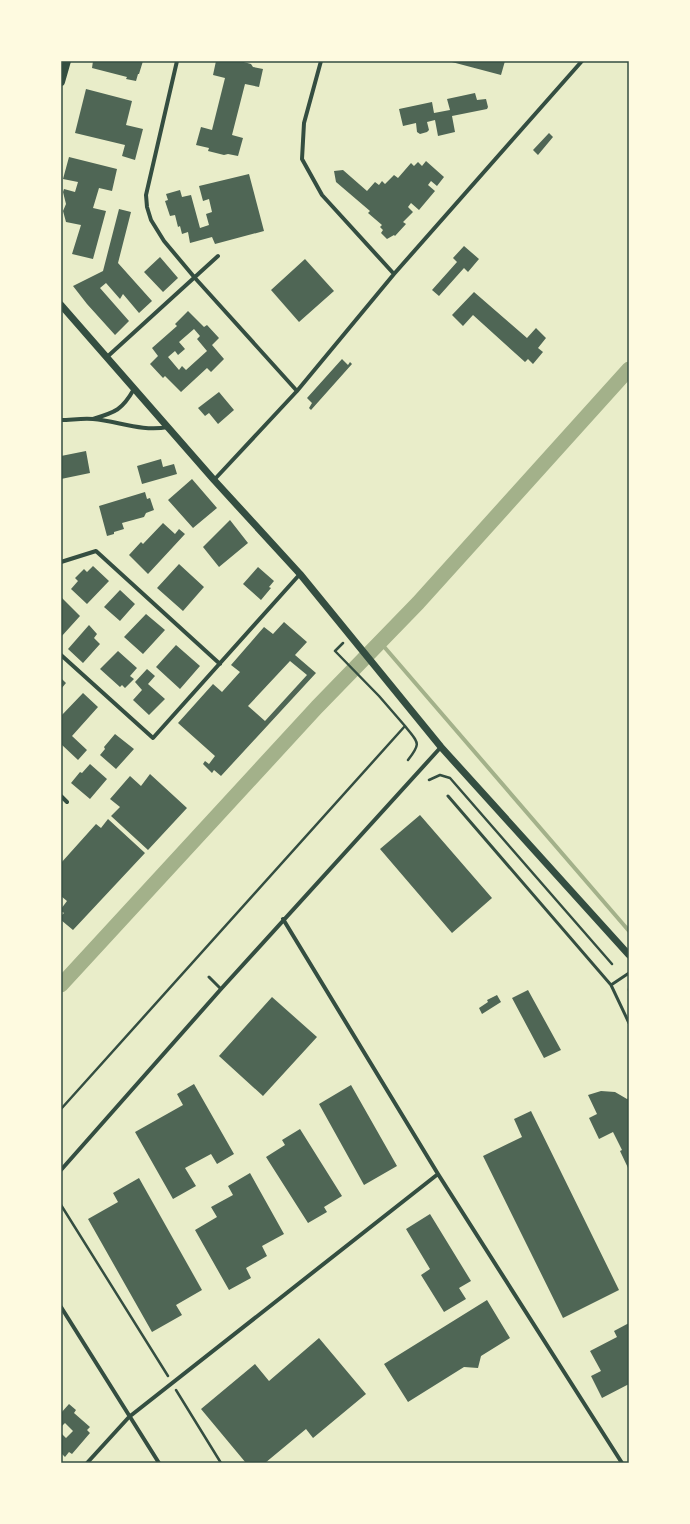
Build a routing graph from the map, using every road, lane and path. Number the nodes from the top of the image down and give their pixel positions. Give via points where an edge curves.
1 (67, 61) edge
2 (177, 61) edge
3 (321, 61) edge
4 (582, 61) edge
5 (61, 82) edge
6 (218, 256) dead end
7 (394, 274) junction
8 (194, 278) junction
9 (61, 300) edge
10 (61, 305) edge
11 (68, 312) junction
12 (107, 357) junction
13 (134, 389) junction
14 (297, 391) junction
15 (93, 419) junction
16 (61, 420) edge
17 (169, 427) junction
18 (214, 480) junction
19 (61, 562) edge
20 (300, 574) junction
21 (337, 653) dead end
22 (61, 656) edge
23 (220, 664) junction
24 (405, 726) junction
25 (441, 747) junction
26 (408, 760) dead end
27 (429, 780) dead end
28 (61, 796) edge
29 (448, 796) dead end
30 (67, 802) dead end
31 (283, 919) junction
32 (629, 955) edge
33 (612, 964) dead end
34 (629, 972) edge
35 (209, 977) dead end
36 (611, 984) junction
37 (221, 989) junction
38 (629, 1023) edge
39 (61, 1109) edge
40 (61, 1170) edge
41 (438, 1174) junction
42 (61, 1205) edge
43 (61, 1306) edge
44 (172, 1383) junction
45 (129, 1417) junction
46 (87, 1463) edge
47 (159, 1463) edge
48 (221, 1463) edge
49 (622, 1463) edge

1 - 5 main road
2 - 8 street via 146,195 147,207 156,230
3 - 7 street via 304,123 302,160 322,195
4 - 7 street
6 - 8 street
7 - 14 street
8 - 12 street
8 - 14 street
9 - 11 street
10 - 11 street
11 - 12 street
12 - 13 street
13 - 15 street via 116,411
13 - 17 street
14 - 18 street
15 - 16 street
15 - 17 street via 128,426 158,429
17 - 18 street
18 - 20 street
19 - 23 street via 96,551
20 - 23 street
20 - 25 street
21 - 24 path
22 - 23 street via 153,738
24 - 26 path via 417,744 417,749
24 - 39 path
25 - 31 street
25 - 32 street
27 - 33 path via 440,775 450,778
28 - 30 street
29 - 36 lane
31 - 37 street
31 - 41 street
34 - 36 lane
35 - 37 lane
36 - 38 lane
37 - 40 street
41 - 44 street
41 - 49 street
42 - 44 path
43 - 45 street
44 - 45 street
44 - 48 path
45 - 46 street
45 - 47 street

